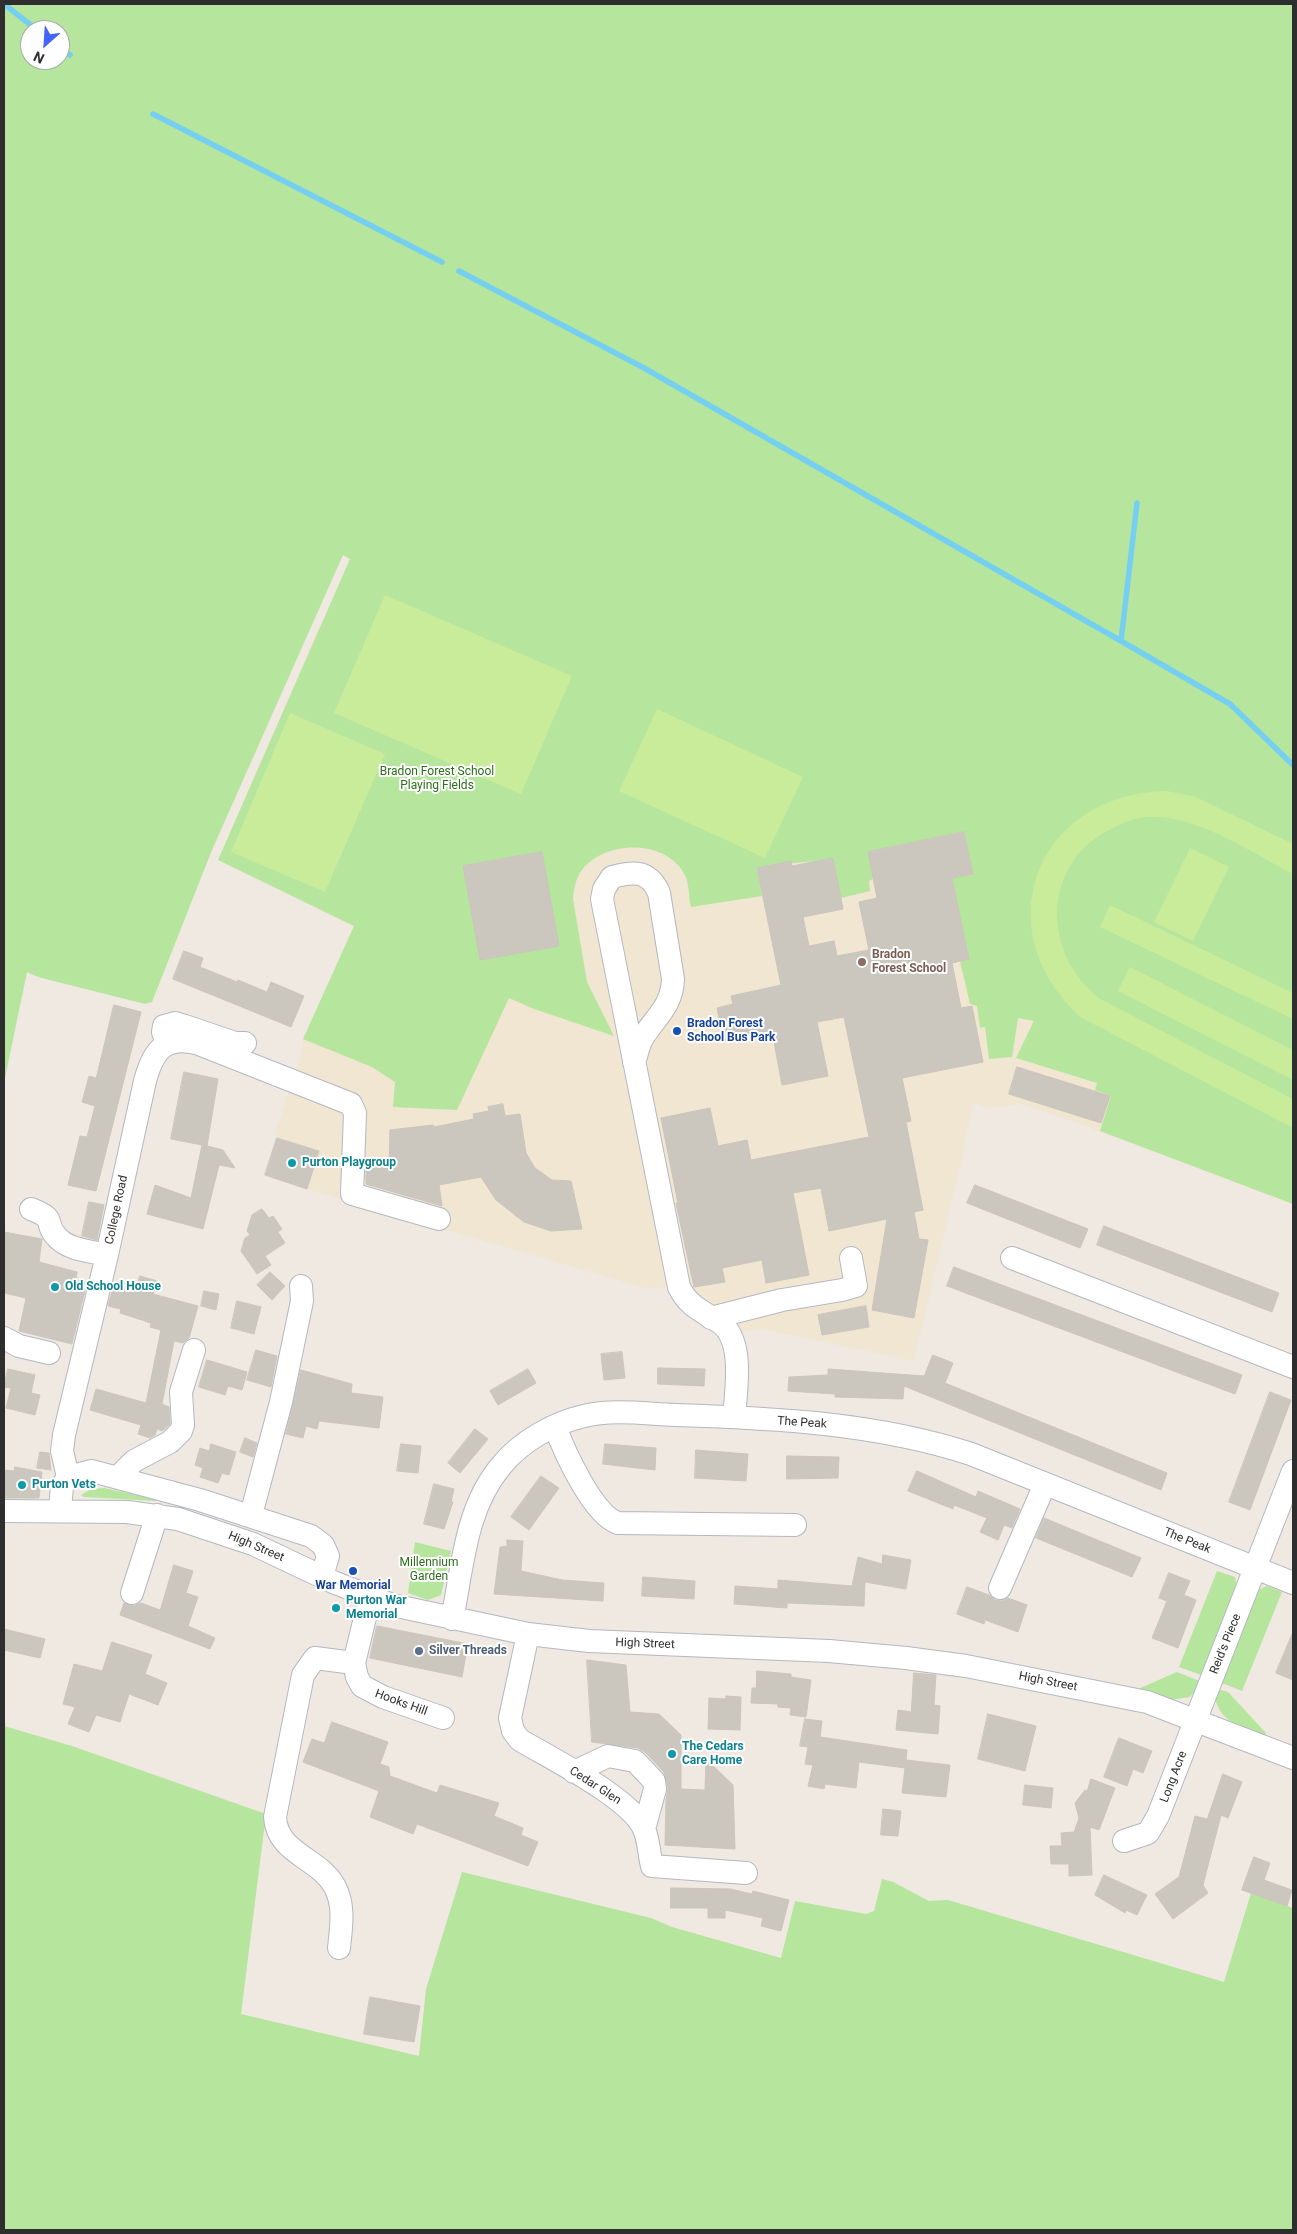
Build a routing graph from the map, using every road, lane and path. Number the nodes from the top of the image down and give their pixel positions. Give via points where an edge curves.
1 (246, 1043) dead end
2 (167, 1044) junction
3 (634, 1062) junction
4 (31, 1209) dead end
5 (439, 1219) dead end
6 (108, 1255) junction
7 (850, 1258) dead end
8 (1012, 1258) dead end
9 (301, 1286) dead end
10 (711, 1318) junction
11 (4, 1338) edge
12 (194, 1350) dead end
13 (50, 1353) dead end
14 (1293, 1367) edge
15 (734, 1417) junction
16 (554, 1426) junction
17 (1293, 1472) edge
18 (119, 1476) junction
19 (68, 1477) junction
20 (1045, 1484) junction
21 (60, 1510) junction
22 (4, 1511) edge
23 (157, 1514) junction
24 (251, 1515) junction
25 (795, 1525) dead end
26 (1256, 1568) junction
27 (322, 1576) junction
28 (1293, 1583) edge
29 (1000, 1588) dead end
30 (132, 1593) dead end
31 (370, 1597) junction
32 (452, 1619) junction
33 (528, 1634) junction
34 (354, 1663) junction
35 (443, 1718) dead end
36 (1196, 1719) junction
37 (1293, 1758) edge
38 (574, 1772) junction
39 (644, 1829) junction
40 (1124, 1841) dead end
41 (746, 1873) dead end
42 (339, 1948) dead end

1 - 2 street via 235,1043 175,1024 164,1026
2 - 5 street via 190,1041 345,1100 354,1108 352,1194
2 - 6 street, College Road via 157,1052 148,1072
3 - 3 street via 602,899 612,877 628,872 644,874 660,893 673,979 672,994 666,1007 641,1041
3 - 10 street via 679,1287 685,1298
4 - 6 street via 50,1219 55,1236 61,1241
6 - 19 street, College Road via 64,1435 62,1451
7 - 10 street via 856,1286
8 - 14 street
9 - 24 street via 302,1301 281,1402
10 - 15 street via 720,1323 736,1352
11 - 13 street via 19,1346
12 - 18 street via 181,1392 183,1425 178,1436 134,1462
15 - 16 street, The Peak via 599,1413
15 - 20 street, The Peak via 846,1426 934,1442
16 - 25 street via 592,1501 611,1521
16 - 32 street, The Peak via 521,1446 501,1465 478,1502 470,1524
17 - 26 street, Reid's Piece
18 - 19 street via 92,1471
18 - 24 street
19 - 21 street via 62,1486
20 - 26 street, The Peak
20 - 29 street
21 - 22 street, High Street
21 - 23 street, High Street
23 - 27 street, High Street via 223,1533
23 - 30 street
24 - 27 street via 310,1536 324,1545 328,1556
26 - 28 street
26 - 36 street, Reid's Piece
27 - 31 street, High Street
31 - 32 street, High Street via 416,1612
31 - 34 street
32 - 33 street, High Street
33 - 36 street, High Street via 589,1641 829,1651 906,1658 966,1666 1147,1702
33 - 38 street, Cedar Glen via 510,1718 512,1731 520,1740
34 - 35 street, Hooks Hill via 362,1686 370,1692
34 - 42 street via 315,1658 303,1675 275,1817 281,1839 328,1877 335,1887 342,1913
36 - 37 street, High Street
36 - 40 street, Long Acre via 1151,1842
38 - 39 street, Cedar Glen via 628,1808
38 - 39 street via 608,1756 635,1761 654,1780 655,1789
39 - 41 street, Cedar Glen via 652,1866

